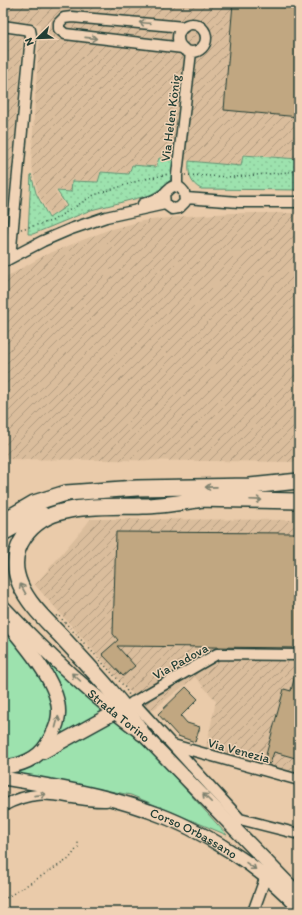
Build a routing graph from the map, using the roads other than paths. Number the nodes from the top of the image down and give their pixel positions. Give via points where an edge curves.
1 (3, 26) edge
2 (184, 27) junction
3 (187, 50) junction
4 (177, 187) junction
5 (186, 198) junction
6 (164, 199) junction
7 (299, 202) edge
8 (7, 260) edge
9 (299, 481) edge
10 (250, 486) junction
11 (298, 498) edge
12 (203, 499) junction
13 (3, 521) edge
14 (3, 533) edge
15 (3, 607) edge
16 (3, 618) edge
17 (299, 655) edge
18 (125, 707) junction
19 (142, 733) joint
20 (173, 745) junction
21 (42, 753) junction
22 (3, 767) edge
23 (3, 778) edge
24 (299, 780) edge
25 (115, 800) junction
26 (3, 806) edge
27 (237, 822) junction
28 (299, 834) edge
29 (266, 876) junction
30 (299, 894) edge
31 (299, 908) edge
32 (253, 912) edge

1 - 8 street via 30,30 31,35
2 - 3 street via 178,40
2 - 3 street via 197,25 206,34 203,47 196,52
2 -> 3 street via 72,16 64,18 59,23 59,29 64,34
3 - 4 street, Via Helen König
4 - 5 street
4 - 6 street via 167,189
5 - 6 street via 176,209
5 - 7 street via 231,202
6 - 8 street via 64,232
9 - 10 highway
10 - 11 highway
10 -> 13 highway via 137,488 66,493 34,503
12 -> 11 highway
12 - 14 highway via 77,502 40,511
18 -> 12 highway via 40,614 22,590 16,566 20,543 30,528 39,521 64,511
18 -> 15 main road, Strada Torino via 45,650
21 -> 16 main road via 59,718 55,692 45,674
17 - 18 street, Via Padova via 217,654
18 - 19 highway
18 - 20 street, Strada Torino
18 - 21 main road
27 -> 19 main road, Strada Torino
20 - 24 street, Via Venezia
20 - 27 street, Strada Torino
21 - 22 main road via 28,761
23 - 25 main road, Corso Orbassano
26 -> 25 street, Corso Orbassano via 24,797 46,794 92,801
25 -> 29 main road, Corso Orbassano via 182,825 225,848
27 - 28 street
27 - 30 main road, Strada Torino
29 - 31 main road
29 - 32 street

